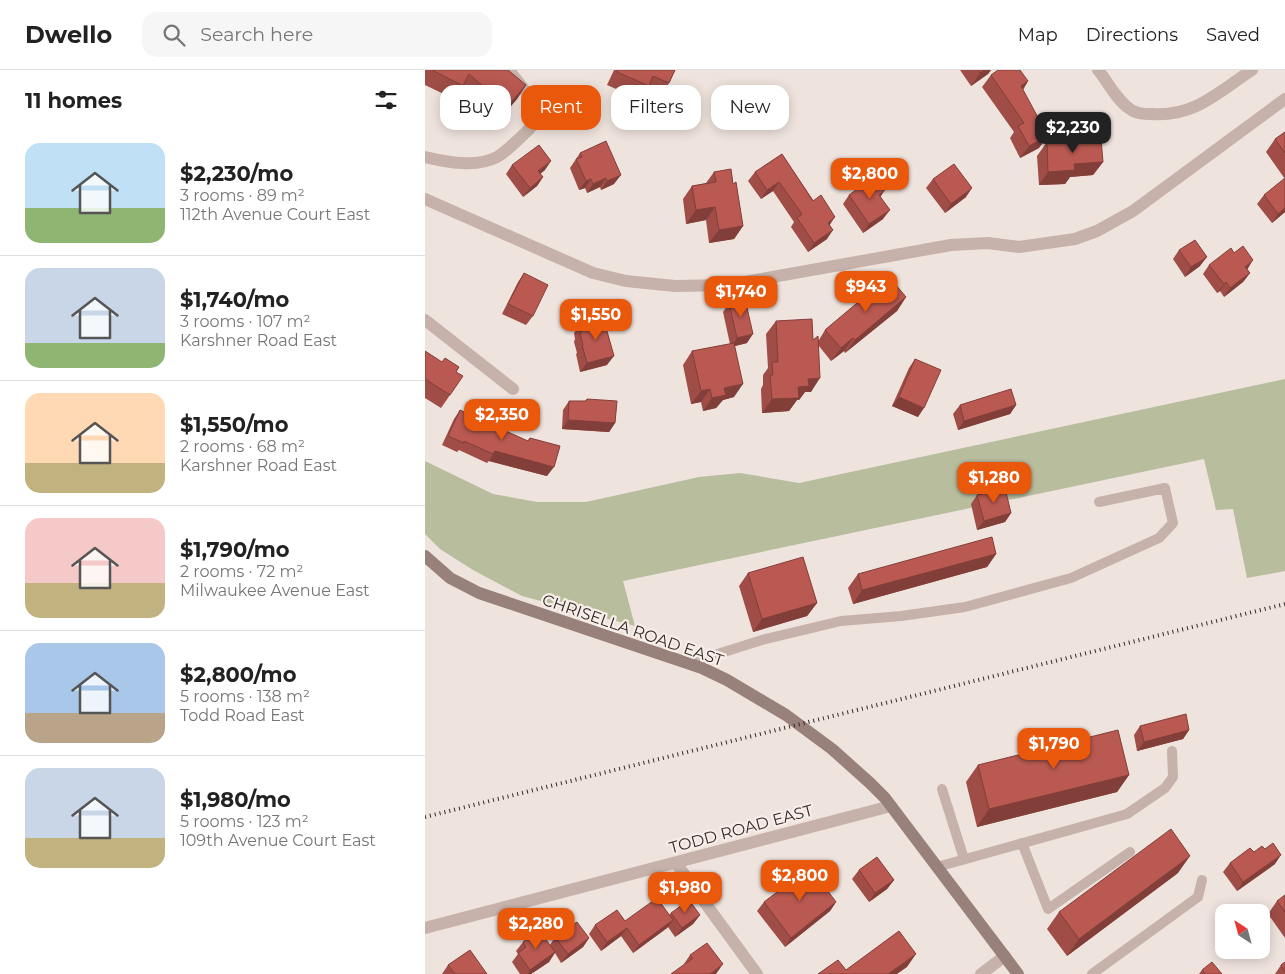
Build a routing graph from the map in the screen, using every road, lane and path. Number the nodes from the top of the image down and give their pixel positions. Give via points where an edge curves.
1 (509, 70) edge
2 (1099, 70) edge
3 (1252, 70) edge
4 (1285, 99) edge
5 (425, 157) edge
6 (425, 199) edge
7 (425, 320) edge
8 (513, 389) dead end
9 (1099, 502) dead end
10 (425, 556) edge
11 (689, 663) junction
12 (1172, 751) dead end
13 (942, 789) dead end
14 (891, 806) junction
15 (1022, 843) junction
16 (1130, 852) dead end
17 (963, 859) junction
18 (676, 863) junction
19 (937, 866) junction
20 (1202, 880) dead end
21 (425, 928) edge
22 (1005, 956) junction
23 (757, 974) edge
24 (981, 974) edge
25 (1018, 974) edge
26 (1092, 974) edge

1 - 5 street via 534,105 536,116 529,129 509,148 487,160 465,164
2 - 3 street via 1131,110 1169,115 1198,106
4 - 6 street via 1133,211 1075,239 1019,247 988,243 951,245 728,285 675,286 626,281 593,273
7 - 8 street
9 - 11 lane via 1165,488 1173,523 1159,538 1071,578 965,607 841,621 762,640
10 - 11 street, CHRISELLA ROAD EAST via 450,578 479,593
11 - 14 street, CHRISELLA ROAD EAST via 727,680 786,715 832,749
12 - 15 lane via 1173,777 1165,788 1127,814
13 - 17 lane
14 - 18 street, TODD ROAD EAST
14 - 19 street, CHRISELLA ROAD EAST
15 - 16 lane via 1048,909
15 - 17 lane
17 - 19 lane
18 - 21 street, TODD ROAD EAST
18 - 23 street
19 - 22 street, CHRISELLA ROAD EAST
20 - 26 lane via 1198,897
22 - 24 street
22 - 25 street, CHRISELLA ROAD EAST

